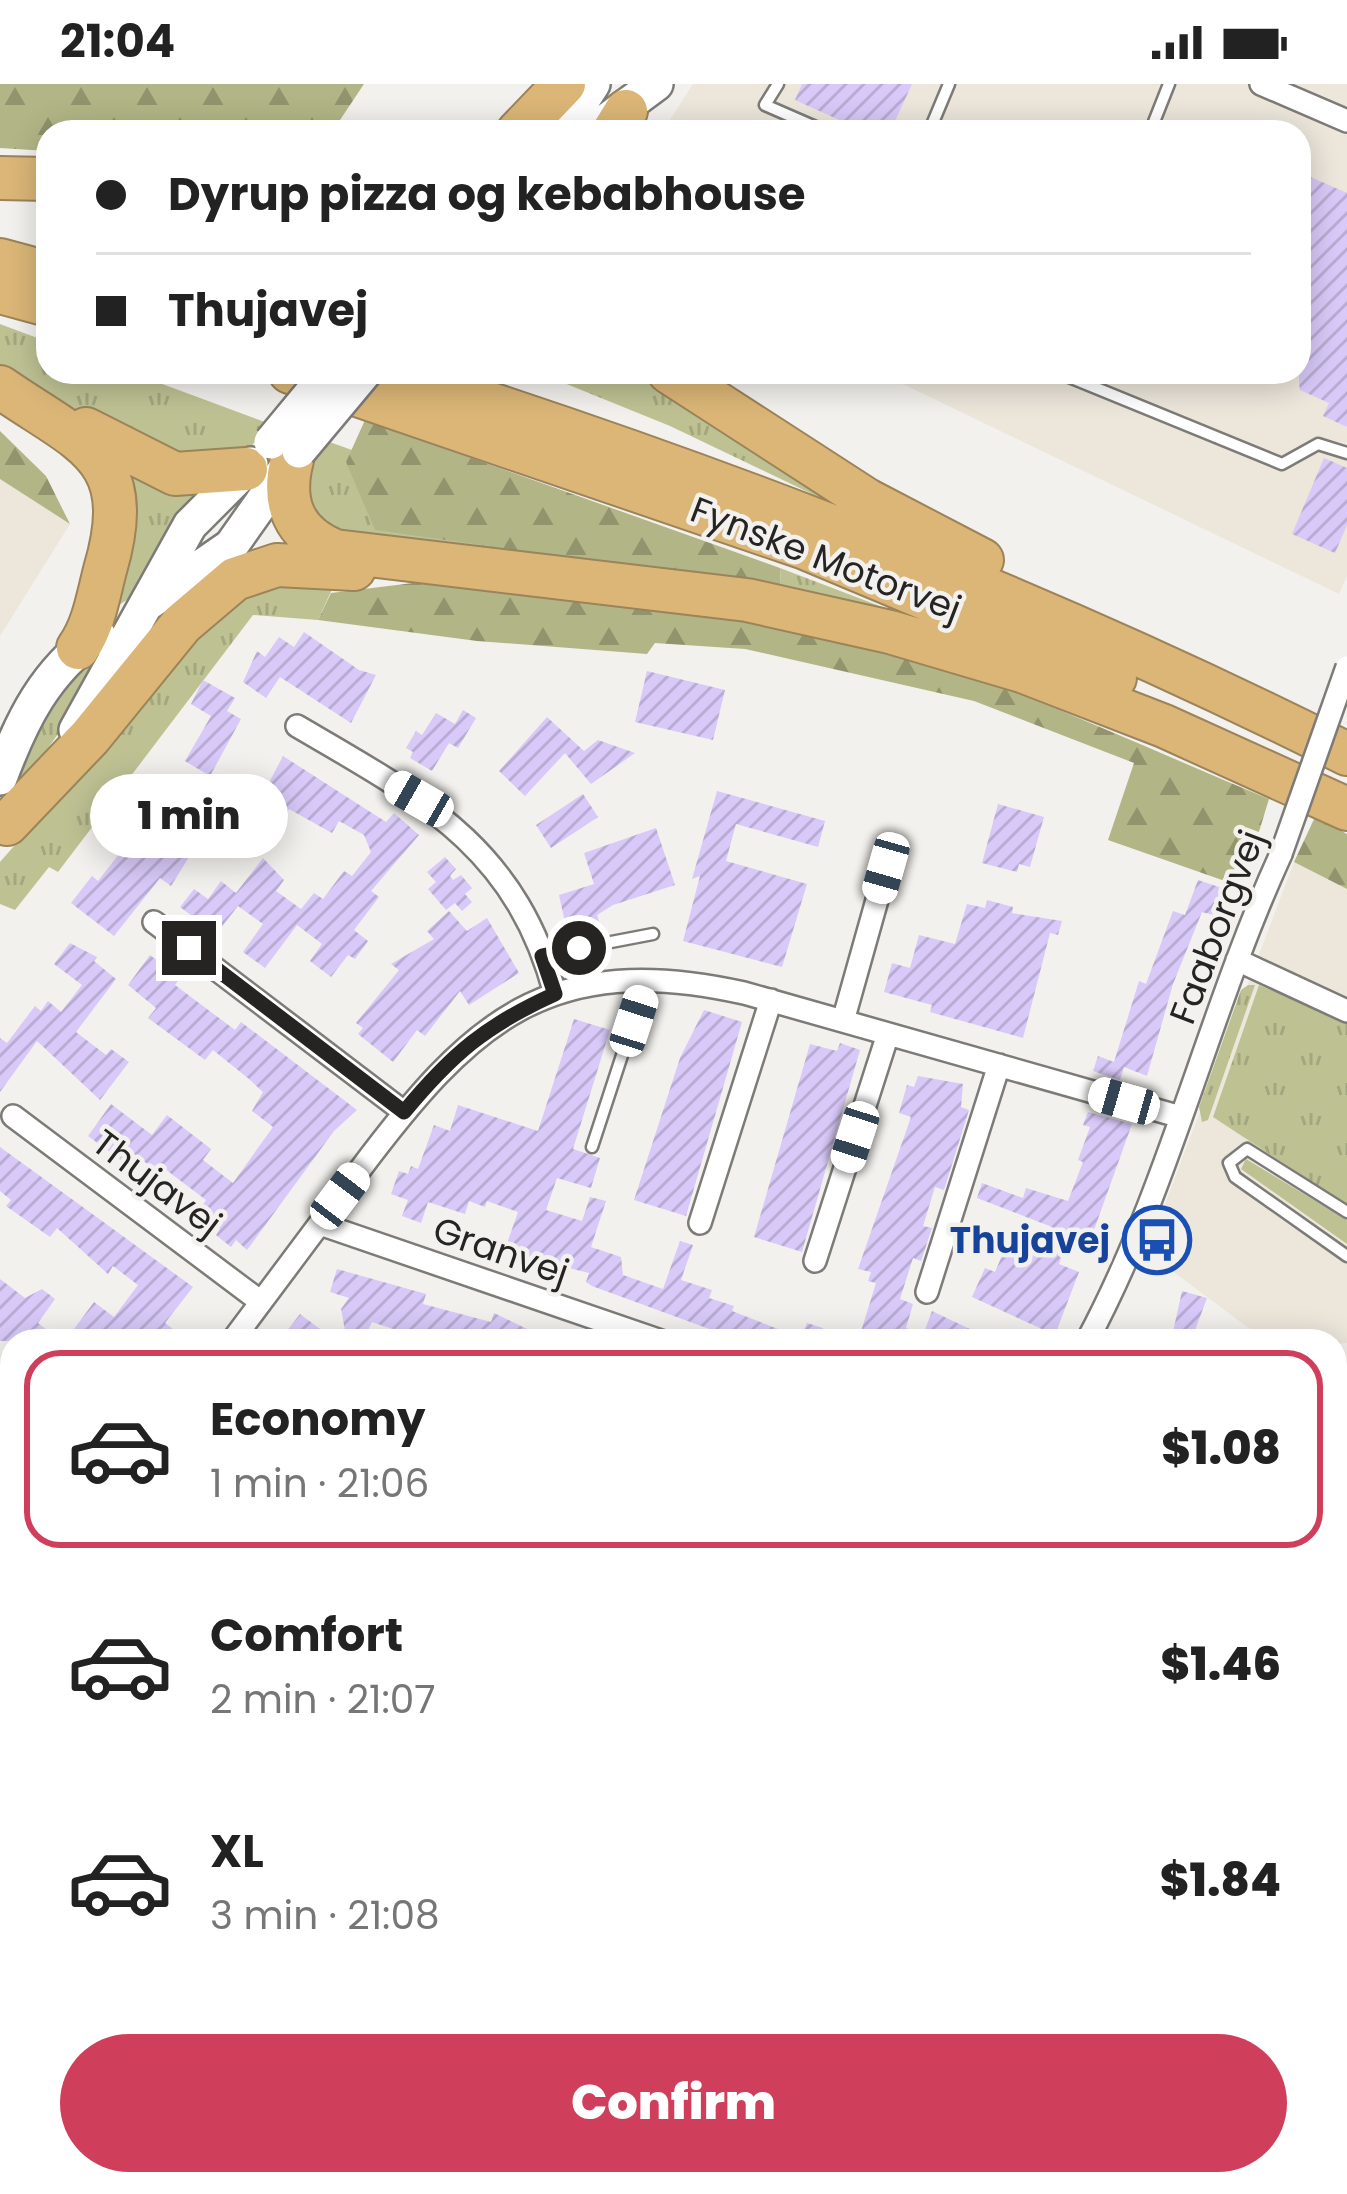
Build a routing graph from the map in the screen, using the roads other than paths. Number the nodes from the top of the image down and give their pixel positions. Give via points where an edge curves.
1 (564, 84) edge
2 (593, 84) edge
3 (778, 84) edge
4 (949, 84) edge
5 (1169, 84) edge
6 (1261, 84) edge
7 (530, 120) edge
8 (570, 120) edge
9 (799, 120) edge
10 (934, 120) edge
11 (1155, 120) edge
12 (1347, 121) edge
13 (0, 178) edge
14 (36, 179) edge
15 (0, 260) edge
16 (36, 270) edge
17 (0, 292) edge
18 (36, 301) edge
19 (321, 384) edge
20 (327, 384) edge
21 (352, 384) edge
22 (426, 384) edge
23 (688, 384) edge
24 (707, 384) edge
25 (1086, 384) edge
26 (0, 385) edge
27 (754, 426) junction
28 (1347, 453) edge
29 (277, 455) junction
30 (648, 586) junction
31 (147, 603) junction
32 (78, 648) junction
33 (1347, 667) edge
34 (1284, 722) junction
35 (297, 726) dead end
36 (1347, 754) edge
37 (0, 778) edge
38 (1347, 786) edge
39 (1347, 809) edge
40 (4, 828) edge
41 (886, 868) dead end
42 (154, 922) dead end
43 (652, 934) dead end
44 (542, 956) junction
45 (1237, 960) junction
46 (647, 979) junction
47 (555, 994) junction
48 (771, 1000) junction
49 (1347, 1011) edge
50 (842, 1021) junction
51 (888, 1034) junction
52 (999, 1065) junction
53 (404, 1112) junction
54 (13, 1116) dead end
55 (1180, 1117) junction
56 (592, 1147) dead end
57 (1347, 1213) edge
58 (700, 1223) dead end
59 (320, 1224) junction
60 (1347, 1256) edge
61 (815, 1261) dead end
62 (927, 1292) dead end
63 (261, 1302) junction
64 (241, 1329) edge
65 (626, 1329) edge
66 (1093, 1329) edge

1 - 7 highway
2 - 8 main road
3 - 9 lane via 765,105
4 - 10 lane
5 - 11 lane
6 - 12 street
13 - 14 highway
15 - 16 highway
17 - 18 highway
19 - 29 main road, bridge
20 - 38 highway, Fynske Motorvej via 805,548
21 - 29 main road, bridge
22 - 34 highway, Fynske Motorvej via 817,521
23 - 27 highway
24 - 27 highway
25 - 28 lane via 1282,464 1318,444
26 - 29 highway via 160,469 190,476
26 - 32 highway via 91,447 113,481 116,536
27 - 34 highway via 867,500 1167,649
29 - 30 highway via 294,519 335,551
29 - 31 main road via 190,525
29 - 31 main road via 231,546
30 - 39 highway via 836,620 1022,671
30 - 40 highway via 294,564 251,571 182,624
31 - 32 main road
31 - 40 main road via 90,709
32 - 37 main road via 31,704
33 - 45 street, Faaborgvej, bridge
34 - 36 highway, Fynske Motorvej
35 - 44 street via 452,821 505,878
41 - 50 street
42 - 53 street
43 - 44 lane
44 - 47 street
45 - 49 street
45 - 55 street, Faaborgvej
46 - 47 street
46 - 48 street
46 - 56 lane
47 - 53 street via 486,1027
48 - 50 street
48 - 58 street
50 - 51 street
51 - 52 street
51 - 61 street
52 - 55 street
52 - 62 street
53 - 59 street
54 - 63 street, Thujavej
55 - 66 street, Faaborgvej
57 - 60 lane via 1264,1155 1247,1149 1229,1163 1234,1178
59 - 63 street
59 - 65 street, Granvej
63 - 64 street

